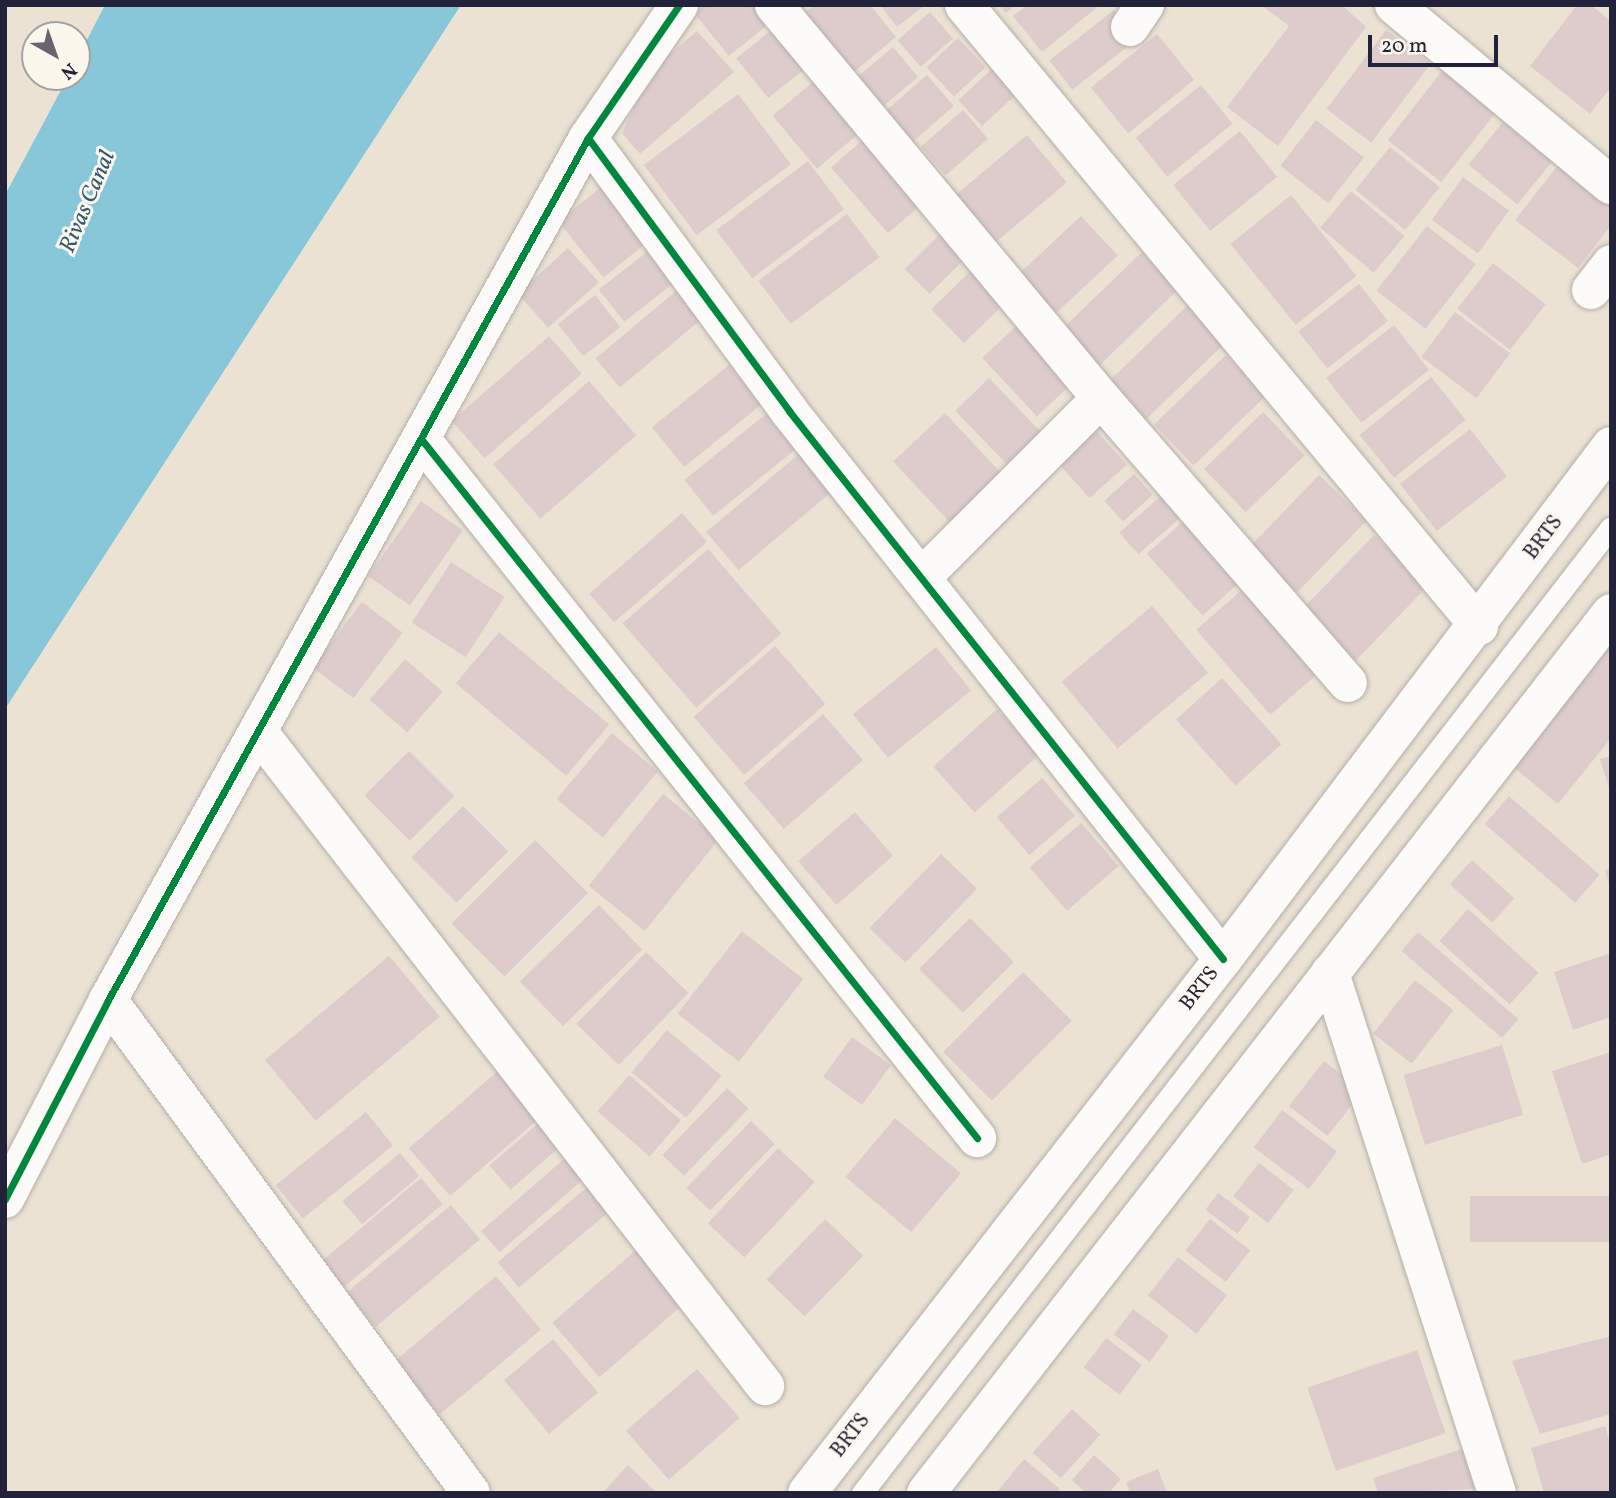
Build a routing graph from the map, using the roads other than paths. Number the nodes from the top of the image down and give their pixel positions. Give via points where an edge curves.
1 (679, 5) edge
2 (774, 5) edge
3 (964, 5) edge
4 (1394, 5) edge
5 (588, 138) junction
6 (1611, 184) edge
7 (1101, 398) junction
8 (422, 440) junction
9 (1611, 446) edge
10 (1611, 527) edge
11 (922, 577) junction
12 (1611, 613) edge
13 (1479, 625) junction
14 (1348, 683) dead end
15 (260, 734) junction
16 (1223, 959) junction
17 (1330, 973) junction
18 (108, 1000) junction
19 (977, 1138) dead end
20 (5, 1199) edge
21 (765, 1386) dead end
22 (471, 1493) edge
23 (807, 1493) edge
24 (862, 1493) edge
25 (926, 1493) edge
26 (1497, 1493) edge

1 - 5 street
2 - 7 street
3 - 13 street
4 - 6 street
5 - 8 street
5 - 11 street via 789,411
7 - 11 street
7 - 14 street
8 - 15 street
8 - 19 street
9 - 13 street, BRTS
10 - 24 lane
11 - 16 street
12 - 17 street
13 - 16 street, BRTS
15 - 18 street
15 - 21 street
16 - 23 street, BRTS
17 - 25 street
17 - 26 street
18 - 20 street
18 - 22 street

